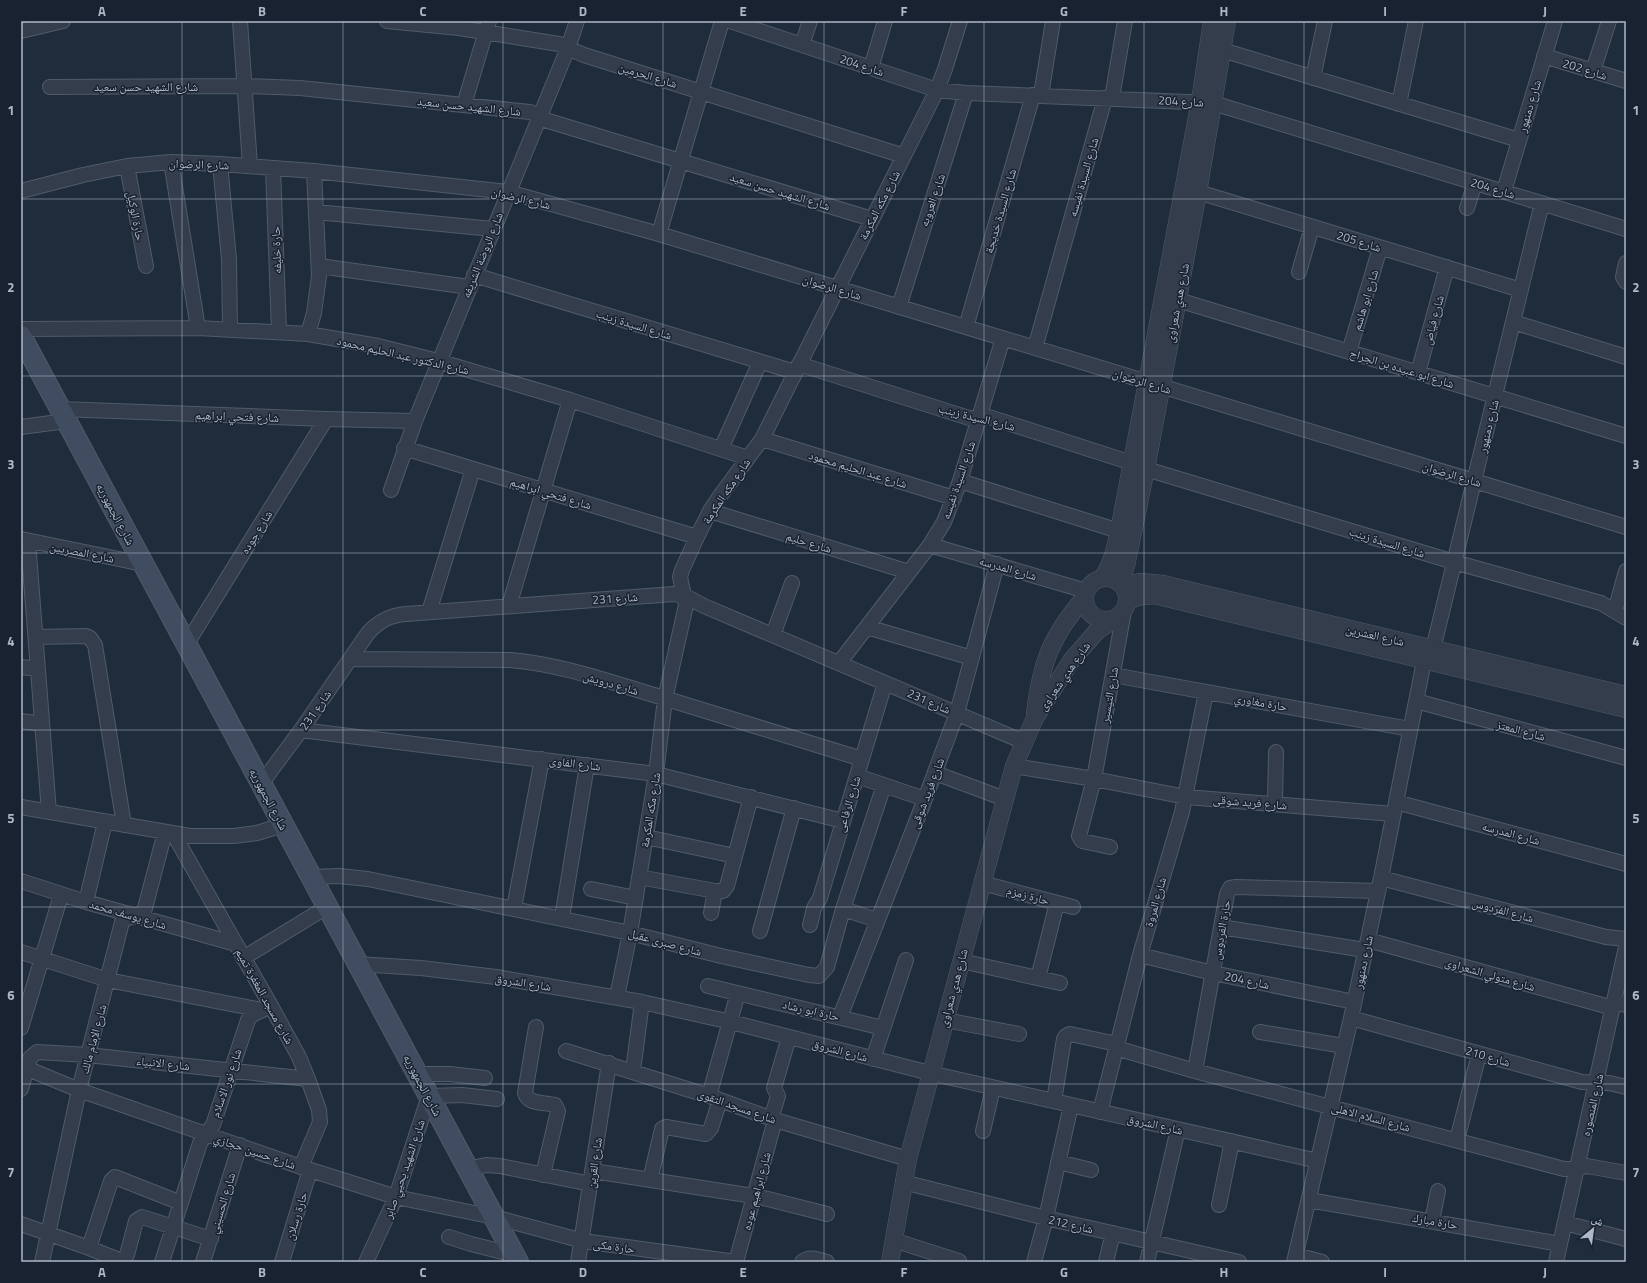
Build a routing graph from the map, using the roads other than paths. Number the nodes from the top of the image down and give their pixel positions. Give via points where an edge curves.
1 (63, 21) edge
2 (240, 21) edge
3 (387, 21) edge
4 (576, 21) edge
5 (722, 21) edge
6 (810, 21) edge
7 (885, 21) edge
8 (960, 21) edge
9 (1053, 21) edge
10 (1125, 21) edge
11 (1212, 21) edge
12 (1227, 21) edge
13 (1325, 21) edge
14 (1416, 21) edge
15 (1554, 21) edge
16 (1609, 21) edge
17 (735, 22) edge
18 (488, 27) edge
19 (21, 31) edge
20 (802, 45) junction
21 (568, 48) junction
22 (1222, 50) junction
23 (1544, 56) junction
24 (871, 68) junction
25 (1593, 71) junction
26 (1313, 78) junction
27 (1626, 81) edge
28 (244, 86) junction
29 (50, 87) dead end
30 (937, 90) junction
31 (701, 91) junction
32 (966, 93) junction
33 (1037, 95) junction
34 (1109, 98) junction
35 (1206, 102) junction
36 (1399, 104) junction
37 (464, 105) junction
38 (540, 116) junction
39 (1519, 140) junction
40 (904, 156) junction
41 (680, 161) junction
42 (171, 162) junction
43 (220, 164) junction
44 (127, 166) junction
45 (250, 166) junction
46 (273, 168) junction
47 (314, 171) junction
48 (1475, 183) junction
49 (1504, 191) junction
50 (21, 192) edge
51 (508, 192) junction
52 (1198, 192) junction
53 (1542, 203) junction
54 (1467, 208) dead end
55 (316, 212) junction
56 (872, 218) junction
57 (1312, 227) junction
58 (1626, 228) edge
59 (493, 229) junction
60 (659, 234) junction
61 (1380, 248) junction
62 (1626, 263) edge
63 (146, 266) dead end
64 (319, 266) junction
65 (1447, 268) junction
66 (1298, 272) dead end
67 (471, 281) junction
68 (1626, 282) edge
69 (837, 288) junction
70 (1521, 290) junction
71 (1178, 300) junction
72 (899, 307) junction
73 (1513, 322) junction
74 (966, 327) junction
75 (198, 328) junction
76 (21, 329) edge
77 (230, 329) junction
78 (279, 331) junction
79 (308, 334) junction
80 (21, 336) edge
81 (1003, 338) junction
82 (1035, 348) junction
83 (1349, 352) junction
84 (1626, 357) edge
85 (438, 361) junction
86 (760, 362) junction
87 (797, 368) junction
88 (1418, 373) junction
89 (1154, 384) junction
90 (1495, 396) junction
91 (570, 400) junction
92 (63, 415) junction
93 (979, 418) junction
94 (326, 419) junction
95 (414, 421) junction
96 (21, 426) edge
97 (1626, 436) edge
98 (762, 439) junction
99 (404, 448) junction
100 (721, 448) junction
101 (748, 458) junction
102 (1139, 466) junction
103 (473, 469) junction
104 (960, 481) junction
105 (1474, 481) junction
106 (391, 490) dead end
107 (543, 490) junction
108 (954, 498) junction
109 (710, 511) junction
110 (1626, 527) edge
111 (1119, 532) junction
112 (697, 537) junction
113 (25, 540) edge
114 (930, 545) junction
115 (1454, 562) junction
116 (143, 564) junction
117 (997, 564) junction
118 (1626, 570) edge
119 (909, 572) junction
120 (1102, 578) junction
121 (792, 583) dead end
122 (1122, 584) junction
123 (1085, 594) junction
124 (685, 596) junction
125 (508, 606) junction
126 (1121, 611) junction
127 (429, 612) junction
128 (1620, 615) edge
129 (867, 627) junction
130 (773, 635) junction
131 (36, 637) junction
132 (186, 645) junction
133 (1428, 654) junction
134 (972, 658) junction
135 (351, 659) junction
136 (839, 663) junction
137 (21, 667) edge
138 (38, 669) junction
139 (1113, 675) junction
140 (885, 683) junction
141 (1206, 692) junction
142 (1626, 695) edge
143 (665, 699) junction
144 (1416, 701) junction
145 (1626, 710) edge
146 (957, 713) junction
147 (1035, 718) junction
148 (21, 721) edge
149 (42, 724) junction
150 (1410, 729) junction
151 (301, 730) junction
152 (1024, 742) junction
153 (1276, 752) dead end
154 (1626, 758) edge
155 (542, 759) junction
156 (862, 759) junction
157 (587, 765) junction
158 (1014, 766) junction
159 (935, 773) junction
160 (656, 774) junction
161 (857, 776) junction
162 (1094, 779) junction
163 (261, 784) junction
164 (884, 785) junction
165 (1186, 797) junction
166 (751, 798) junction
167 (925, 799) junction
168 (1005, 799) junction
169 (1275, 804) junction
170 (21, 807) edge
171 (794, 808) junction
172 (1394, 808) junction
173 (49, 812) junction
174 (843, 821) junction
175 (105, 822) junction
176 (124, 825) junction
177 (283, 825) junction
178 (169, 833) junction
179 (646, 837) junction
180 (1110, 847) dead end
181 (735, 856) junction
182 (1626, 864) edge
183 (311, 877) junction
184 (639, 877) junction
185 (21, 881) edge
186 (982, 883) junction
187 (1379, 884) junction
188 (591, 889) dead end
189 (715, 892) junction
190 (61, 894) junction
191 (636, 898) junction
192 (86, 902) junction
193 (1057, 903) junction
194 (327, 907) junction
195 (1073, 907) dead end
196 (514, 908) junction
197 (843, 909) junction
198 (711, 913) dead end
199 (134, 916) junction
200 (562, 918) junction
201 (877, 920) junction
202 (810, 925) dead end
203 (1221, 927) junction
204 (760, 931) dead end
205 (630, 933) junction
206 (1626, 938) edge
207 (236, 944) junction
208 (1366, 945) junction
209 (1626, 947) edge
210 (21, 952) edge
211 (1140, 955) junction
212 (243, 958) junction
213 (42, 959) junction
214 (906, 960) dead end
215 (960, 961) junction
216 (358, 964) junction
217 (1213, 973) junction
218 (1038, 978) junction
219 (108, 980) junction
220 (1060, 983) dead end
221 (708, 986) dead end
222 (738, 993) junction
223 (617, 997) junction
224 (642, 1002) junction
225 (1354, 1002) junction
226 (1618, 1005) edge
227 (266, 1008) junction
228 (840, 1017) junction
229 (1351, 1018) junction
230 (945, 1020) junction
231 (731, 1022) junction
232 (536, 1026) dead end
233 (21, 1028) edge
234 (883, 1028) junction
235 (1260, 1032) dead end
236 (1019, 1034) dead end
237 (789, 1037) junction
238 (1117, 1046) junction
239 (1344, 1046) junction
240 (566, 1051) dead end
241 (1479, 1054) junction
242 (88, 1055) junction
243 (873, 1059) junction
244 (608, 1064) junction
245 (24, 1067) edge
246 (231, 1070) junction
247 (633, 1071) junction
248 (1195, 1071) junction
249 (930, 1073) junction
250 (417, 1074) junction
251 (485, 1078) dead end
252 (308, 1079) junction
253 (1597, 1084) junction
254 (1626, 1087) edge
255 (993, 1088) junction
256 (21, 1089) edge
257 (79, 1090) junction
258 (429, 1096) junction
259 (714, 1098) junction
260 (497, 1099) dead end
261 (1054, 1101) junction
262 (1071, 1105) junction
263 (1331, 1106) junction
264 (1100, 1112) junction
265 (773, 1120) junction
266 (1178, 1129) junction
267 (983, 1131) dead end
268 (207, 1134) junction
269 (1457, 1140) junction
270 (1232, 1141) junction
271 (240, 1145) junction
272 (908, 1159) junction
273 (1318, 1161) junction
274 (1058, 1162) junction
275 (1577, 1167) junction
276 (306, 1169) junction
277 (468, 1169) junction
278 (1091, 1170) dead end
279 (1626, 1173) edge
280 (543, 1175) junction
281 (592, 1178) junction
282 (650, 1180) junction
283 (903, 1182) junction
284 (1438, 1191) dead end
285 (754, 1196) junction
286 (396, 1197) junction
287 (1309, 1200) junction
288 (181, 1203) junction
289 (1219, 1205) dead end
290 (827, 1214) dead end
291 (494, 1217) junction
292 (1046, 1218) junction
293 (1432, 1221) junction
294 (1565, 1223) junction
295 (21, 1224) edge
296 (173, 1226) junction
297 (1113, 1233) junction
298 (49, 1234) junction
299 (449, 1237) dead end
300 (211, 1239) junction
301 (1626, 1239) edge
302 (893, 1240) junction
303 (583, 1241) junction
304 (1152, 1242) junction
305 (1560, 1244) junction
306 (89, 1248) junction
307 (516, 1258) edge
308 (1295, 1259) edge
309 (959, 1260) dead end
310 (42, 1262) edge
311 (123, 1262) edge
312 (162, 1262) edge
313 (204, 1262) edge
314 (282, 1262) edge
315 (366, 1262) edge
316 (578, 1262) edge
317 (736, 1262) edge
318 (802, 1262) edge
319 (827, 1262) edge
320 (890, 1262) edge
321 (1034, 1262) edge
322 (1106, 1262) edge
323 (1147, 1262) edge
324 (1239, 1262) edge
325 (1322, 1262) edge
326 (1556, 1262) edge

1 - 19 street
2 - 28 street
3 - 18 street, شارع الحرمين
4 - 21 street, شارع الروضة الشريفه
5 - 31 street
6 - 20 street
7 - 24 street
8 - 30 street, شارع مكه المكرمة
9 - 33 street, شارع السيدة خديجة
10 - 34 street, شارع السيدة نفيسه
11 - 35 street, شارع هدي شعراوى
12 - 22 street, شارع هدي شعراوى
13 - 26 street
14 - 36 street
15 - 23 street, شارع دمنهور
16 - 25 street
17 - 20 street, شارع 204
18 - 21 street, شارع الحرمين
18 - 37 street
20 - 24 street, شارع 204
21 - 31 street, شارع الحرمين
21 - 38 street, شارع الروضة الشريفه
22 - 26 street
22 - 35 street, شارع هدي شعراوى
23 - 25 street, شارع 202
23 - 39 street, شارع دمنهور
24 - 30 street, شارع 204
25 - 27 street, شارع 202
26 - 36 street
28 - 29 street, شارع الشهيد حسن سعيد
28 - 37 street, شارع الشهيد حسن سعيد via 300,88
28 - 45 street
30 - 32 street, شارع 204
30 - 40 street, شارع مكه المكرمة
31 - 40 street, شارع الحرمين
31 - 41 street
32 - 33 street, شارع 204
32 - 72 street, شارع العروبه
33 - 34 street, شارع 204
33 - 74 street, شارع السيدة خديجة
34 - 35 street, شارع 204
34 - 82 street, شارع السيدة نفيسه
35 - 48 street, شارع 204
35 - 52 street, شارع هدي شعراوى
35 - 89 street, شارع هدي شعراوى
36 - 39 street
37 - 38 street, شارع الشهيد حسن سعيد via 530,112
38 - 41 street, شارع الشهيد حسن سعيد via 545,120
38 - 51 street, شارع الروضة الشريفه
39 - 49 street, شارع دمنهور
40 - 56 street, شارع مكه المكرمة
41 - 56 street, شارع الشهيد حسن سعيد
41 - 60 street
42 - 43 street, شارع الرضوان
42 - 44 street, شارع الرضوان
42 - 75 street
43 - 45 street, شارع الرضوان
43 - 77 street via 229,259
44 - 50 street, شارع الرضوان via 83,174
44 - 63 street, حارة الوكيل
45 - 46 street, شارع الرضوان
46 - 47 street, شارع الرضوان
46 - 78 street, حارة خليفه
47 - 51 street, شارع الرضوان
47 - 55 street
48 - 49 street, شارع 204
48 - 54 street
49 - 53 street, شارع 204
51 - 59 street, شارع الروضة الشريفه
51 - 60 street, شارع الرضوان
52 - 57 street, شارع 205
52 - 71 street, شارع هدي شعراوى
53 - 58 street, شارع 204
53 - 70 street, شارع دمنهور
55 - 59 street
55 - 64 street
56 - 69 street, شارع مكه المكرمة
57 - 61 street, شارع 205
57 - 66 street
59 - 67 street, شارع الروضة الشريفه
60 - 69 street, شارع الرضوان
61 - 65 street, شارع 205
61 - 83 street, شارع ابو هاشم
62 - 68 street via 1623,277
64 - 67 street, شارع السيدة زينب
64 - 79 street via 318,293
65 - 70 street, شارع 205
65 - 88 street, شارع فياض
67 - 85 street, شارع الروضة الشريفه
67 - 86 street, شارع السيدة زينب
69 - 72 street, شارع الرضوان
69 - 87 street, شارع مكه المكرمة
70 - 73 street, شارع دمنهور
71 - 83 street, شارع ابو عبيده بن الجراح
71 - 89 street, شارع هدي شعراوى
72 - 74 street, شارع الرضوان
73 - 84 street
73 - 90 street, شارع دمنهور
74 - 81 street, شارع الرضوان
75 - 76 street, شارع الدكتور عبد الحليم محمود
75 - 77 street, شارع الدكتور عبد الحليم محمود
77 - 78 street, شارع الدكتور عبد الحليم محمود
78 - 79 street, شارع الدكتور عبد الحليم محمود
79 - 85 street, شارع الدكتور عبد الحليم محمود via 378,346
80 - 92 main road, شارع الجمهوريه
81 - 82 street, شارع الرضوان
81 - 93 street, شارع السيدة نفيسه
82 - 89 street, شارع الرضوان
83 - 88 street, شارع ابو عبيده بن الجراح
85 - 91 street, شارع الدكتور عبد الحليم محمود
85 - 95 street, شارع الروضة الشريفه
86 - 87 street, شارع السيدة زينب
86 - 100 street
87 - 93 street, شارع السيدة زينب via 969,418
87 - 98 street, شارع مكه المكرمة
88 - 90 street, شارع ابو عبيده بن الجراح
89 - 102 street, شارع هدي شعراوى
89 - 105 street, شارع الرضوان
90 - 97 street, شارع ابو عبيده بن الجراح
90 - 105 street, شارع دمنهور
91 - 100 street, شارع الدكتور عبد الحليم محمود
91 - 107 street
92 - 94 street, شارع فتحي ابراهيم
92 - 96 street
92 - 116 main road, شارع الجمهوريه
93 - 102 street, شارع السيدة زينب via 989,417
93 - 104 street, شارع السيدة نفيسه
94 - 95 street, شارع فتحي ابراهيم
94 - 132 street, شارع جوده
95 - 99 street, شارع الروضة الشريفه
98 - 101 street, شارع مكه المكرمة
98 - 108 street, شارع عبد الحليم محمود
99 - 103 street, شارع فتحي ابراهيم
99 - 106 street, شارع الروضة الشريفه
100 - 101 street, شارع الدكتور عبد الحليم محمود
101 - 109 street, شارع مكه المكرمة
102 - 111 street, شارع هدي شعراوى
102 - 115 street, شارع السيدة زينب
102 - 122 street, شارع هدي شعراوى
103 - 107 street, شارع فتحي ابراهيم
103 - 127 street
104 - 108 street, شارع السيدة نفيسه
104 - 111 street
105 - 110 street, شارع الرضوان
105 - 115 street, شارع دمنهور
107 - 112 street, شارع فتحي ابراهيم
107 - 125 street
108 - 114 street, شارع السيدة نفيسه via 944,522
109 - 112 street, شارع مكه المكرمة
109 - 119 street, شارع حليم
111 - 120 street, شارع هدي شعراوى via 1111,561
112 - 124 street, شارع مكه المكرمة via 682,570 680,584
113 - 116 street, شارع المصريين
113 - 131 street
114 - 117 street, شارع المدرسه
114 - 119 street, شارع السيدة نفيسه
115 - 128 street, شارع السيدة زينب via 1601,603
115 - 133 street, شارع دمنهور
116 - 132 main road, شارع الجمهوريه
117 - 123 street, شارع المدرسه
117 - 134 street, شارع فريد شوقى
118 - 128 street
119 - 129 street, شارع السيدة نفيسه
120 - 122 street via 1115,579
120 - 123 street via 1095,580
121 - 130 street
122 - 126 street via 1128,596
122 - 133 street, شارع العشرين via 1162,584
123 - 126 street via 1088,610 1099,619
123 - 147 street, شارع هدي شعراوى via 1055,637 1044,664
124 - 125 street, شارع 231 via 674,594
124 - 130 street, شارع 231
124 - 143 street, شارع مكه المكرمة via 685,610
125 - 127 street, شارع 231
126 - 133 street, شارع العشرين via 1136,597 1154,595
126 - 139 street, شارع التيسير
126 - 147 street, شارع هدي شعراوى via 1097,631 1071,661
127 - 135 street, شارع 231 via 397,615 381,621 368,633
129 - 134 street
129 - 136 street, شارع السيدة نفيسه
130 - 136 street, شارع 231
131 - 138 street
131 - 176 street via 86,636 93,642
132 - 163 main road, شارع الجمهوريه
133 - 142 street, شارع العشرين
133 - 144 street, شارع دمنهور
133 - 145 street, شارع العشرين
134 - 146 street, شارع فريد شوقى
135 - 143 street, شارع درويش via 529,662 597,678
135 - 151 street, شارع 231
136 - 140 street, شارع 231
137 - 138 street
138 - 149 street
139 - 141 street, حارة مغاوري
139 - 162 street, شارع التيسير
140 - 146 street, شارع 231
140 - 156 street, شارع الرفاعى
141 - 150 street, حارة مغاوري
141 - 165 street, شارع المروة
143 - 156 street, شارع درويش
143 - 160 street, شارع مكه المكرمة
144 - 150 street, شارع دمنهور
144 - 154 street, شارع المعتز
146 - 152 street, شارع 231
146 - 159 street, شارع فريد شوقى
147 - 152 street, شارع هدي شعراوى
148 - 149 street
149 - 173 street
150 - 172 street, شارع دمنهور
151 - 155 street, شارع الفاوى
151 - 163 street, شارع 231
152 - 158 street, شارع هدي شعراوى
153 - 169 street
155 - 157 street, شارع الفاوى
155 - 196 street
156 - 161 street, شارع الرفاعى
157 - 160 street, شارع الفاوى
157 - 200 street
158 - 162 street, شارع فريد شوقى
158 - 168 street, شارع هدي شعراوى
159 - 167 street, شارع فريد شوقى
159 - 168 street
160 - 166 street, شارع الفاوى
160 - 179 street, شارع مكه المكرمة
161 - 164 street
161 - 174 street, شارع الرفاعى
162 - 165 street, شارع فريد شوقى
162 - 180 street, شارع التيسير via 1079,838 1082,841
163 - 177 main road, شارع الجمهوريه
164 - 167 street
164 - 197 street, شارع صبرى عقيل
165 - 169 street, شارع فريد شوقى
165 - 211 street, شارع المروة
166 - 171 street, شارع الفاوى
166 - 181 street
167 - 201 street, شارع فريد شوقى
168 - 186 street, شارع هدي شعراوى
169 - 172 street, شارع فريد شوقى
170 - 173 street
171 - 174 street, شارع الفاوى
171 - 204 street
172 - 182 street, شارع المدرسه
172 - 187 street, شارع دمنهور
173 - 175 street
174 - 202 street, شارع الرفاعى
175 - 176 street
175 - 192 street
176 - 178 street
177 - 178 street via 234,836 190,836
177 - 183 main road, شارع الجمهوريه
178 - 199 street, شارع الإمام مالك via 144,912
178 - 207 street, شارع مسجد المغفرة تميم
179 - 181 street
179 - 184 street, شارع مكه المكرمة
181 - 189 street via 728,886 723,891
183 - 194 main road, شارع الجمهوريه
183 - 196 street, شارع صبرى عقيل via 368,879
184 - 189 street
184 - 191 street, شارع مكه المكرمة
185 - 190 street, شارع يوسف محمد
186 - 193 street, حارة زمزم
186 - 215 street, شارع هدي شعراوى
187 - 203 street, حارة الفردوس via 1233,887 1227,894
187 - 206 street, شارع الفردوس via 1606,937
187 - 208 street, شارع دمنهور
188 - 191 street
189 - 198 street
190 - 192 street, شارع يوسف محمد
190 - 213 street
191 - 205 street, شارع مكه المكرمة
192 - 199 street, شارع يوسف محمد
193 - 195 street, حارة زمزم
193 - 218 street
194 - 212 street
194 - 216 main road, شارع الجمهوريه
196 - 200 street, شارع صبرى عقيل
197 - 201 street
197 - 205 street, شارع صبرى عقيل via 827,967 819,976 720,956
199 - 207 street, شارع يوسف محمد
199 - 219 street, شارع الإمام مالك via 122,922
200 - 205 street, شارع صبرى عقيل
201 - 228 street, شارع فريد شوقى
203 - 208 street, شارع متولي الشعراوى
203 - 217 street, حارة الفردوس
205 - 223 street, شارع مكه المكرمة
207 - 212 street, شارع مسجد المغفرة تميم
208 - 225 street, شارع دمنهور
208 - 226 street, شارع متولي الشعراوى
209 - 226 street, شارع المنصوره
210 - 213 street
211 - 217 street, شارع 204
211 - 238 street, شارع المروة
212 - 227 street, شارع مسجد المغفرة تميم
213 - 219 street
213 - 233 street
214 - 234 street
215 - 218 street
215 - 230 street, شارع هدي شعراوى
216 - 223 street, شارع الشروق via 496,977
216 - 250 main road, شارع الجمهوريه
217 - 225 street, شارع 204
217 - 248 street, حارة الفردوس
218 - 220 street
219 - 227 street
219 - 242 street, شارع الإمام مالك
221 - 222 street, حارة ابو رشاد
222 - 228 street, حارة ابو رشاد
222 - 231 street
223 - 224 street, شارع الشروق
224 - 231 street, شارع الشروق
224 - 247 street
225 - 229 street, شارع دمنهور
226 - 253 street, شارع المنصوره
227 - 246 street, شارع نور الاسلام via 250,1016
227 - 252 street, شارع مسجد المغفرة تميم via 299,1057
228 - 234 street, حارة ابو رشاد
229 - 239 street, شارع دمنهور
229 - 241 street, شارع 210
230 - 236 street
230 - 249 street, شارع هدي شعراوى
231 - 237 street, شارع الشروق
231 - 259 street
232 - 280 street via 525,1093 532,1101 555,1104 558,1111
234 - 243 street
235 - 239 street
237 - 243 street, شارع الشروق
237 - 265 street, شارع ابراهيم عوده via 774,1088 778,1096
238 - 248 street, شارع السلام الاهلى
238 - 261 street, شارع السلام الاهلى via 1070,1034 1066,1036
238 - 264 street, شارع المروة
239 - 263 street, شارع دمنهور
240 - 244 street, شارع مسجد التقوى
241 - 253 street, شارع 210
241 - 269 street
242 - 245 street, شارع الانبياء via 37,1052
242 - 246 street, شارع الانبياء
242 - 257 street, شارع الإمام مالك
243 - 249 street, شارع الشروق
244 - 247 street, شارع مسجد التقوى
244 - 281 street, شارع القرين
245 - 256 street
245 - 257 street, شارع حسين حجازي
246 - 252 street, شارع الانبياء
246 - 268 street, شارع نور الاسلام
247 - 259 street, شارع مسجد التقوى
248 - 263 street, شارع السلام الاهلى
249 - 255 street, شارع الشروق
249 - 272 street, شارع هدي شعراوى
250 - 251 street
250 - 258 main road, شارع الجمهوريه
252 - 276 street, شارع مسجد المغفرة تميم via 319,1110 320,1122
253 - 254 street, شارع 210 via 1608,1083
253 - 275 street, شارع المنصوره
255 - 261 street, شارع الشروق
255 - 267 street
257 - 268 street, شارع حسين حجازي
257 - 298 street, شارع الإمام مالك
258 - 260 street via 462,1095
258 - 277 main road, شارع الجمهوريه
258 - 286 street, شارع الشهيد يحيي صابر
259 - 265 street, شارع مسجد التقوى
259 - 282 street via 711,1128 706,1134 666,1127 662,1129
261 - 262 street, شارع الشروق
262 - 264 street, شارع الشروق
262 - 274 street
263 - 269 street, شارع السلام الاهلى
263 - 273 street, شارع دمنهور
264 - 266 street, شارع الشروق
265 - 272 street, شارع مسجد التقوى
265 - 285 street, شارع ابراهيم عوده
266 - 270 street, شارع الشروق
266 - 304 street
268 - 271 street, شارع حسين حجازي
268 - 288 street, شارع نور الاسلام via 200,1143
269 - 275 street, شارع السلام الاهلى via 1564,1169
270 - 273 street, شارع الشروق
270 - 289 street
271 - 276 street, شارع حسين حجازي
271 - 300 street, شارع الحسيني
272 - 283 street, شارع هدي شعراوى
273 - 287 street, شارع دمنهور
274 - 278 street
274 - 292 street
275 - 279 street, شارع السلام الاهلى via 1592,1166
275 - 294 street, شارع المنصوره
276 - 286 street, شارع حسين حجازي
276 - 314 street, حارة رسلان
277 - 280 street via 486,1165 500,1166
277 - 291 main road, شارع الجمهوريه
280 - 281 street
281 - 282 street
281 - 303 street, شارع القرين
282 - 285 street
283 - 292 street, شارع 212
283 - 302 street, شارع هدي شعراوى
284 - 293 street
285 - 290 street
285 - 317 street, شارع ابراهيم عوده
286 - 291 street, شارع حسين حجازي
286 - 315 street, شارع الشهيد يحيي صابر
287 - 293 street, حارة مبارك
287 - 308 street, شارع دمنهور
288 - 296 street, شارع نور الاسلام
288 - 306 street via 115,1177 111,1181
291 - 303 street, حارة مكى
291 - 307 main road, شارع الجمهوريه
292 - 297 street, شارع 212
292 - 321 street
293 - 305 street, حارة مبارك
294 - 301 street
294 - 305 street, شارع المنصوره
295 - 298 street
296 - 300 street
296 - 311 street via 142,1217 138,1219
296 - 312 street, شارع نور الاسلام
297 - 304 street, شارع 212
297 - 322 street
298 - 306 street
298 - 310 street, شارع الإمام مالك
299 - 307 street
300 - 313 street, شارع الحسيني
302 - 309 street
302 - 320 street, شارع هدي شعراوى
303 - 316 street, شارع القرين
303 - 317 street, حارة مكى
304 - 323 street
304 - 324 street, شارع 212
305 - 326 street, شارع المنصوره
306 - 311 street
308 - 325 street
318 - 319 street via 808,1258

